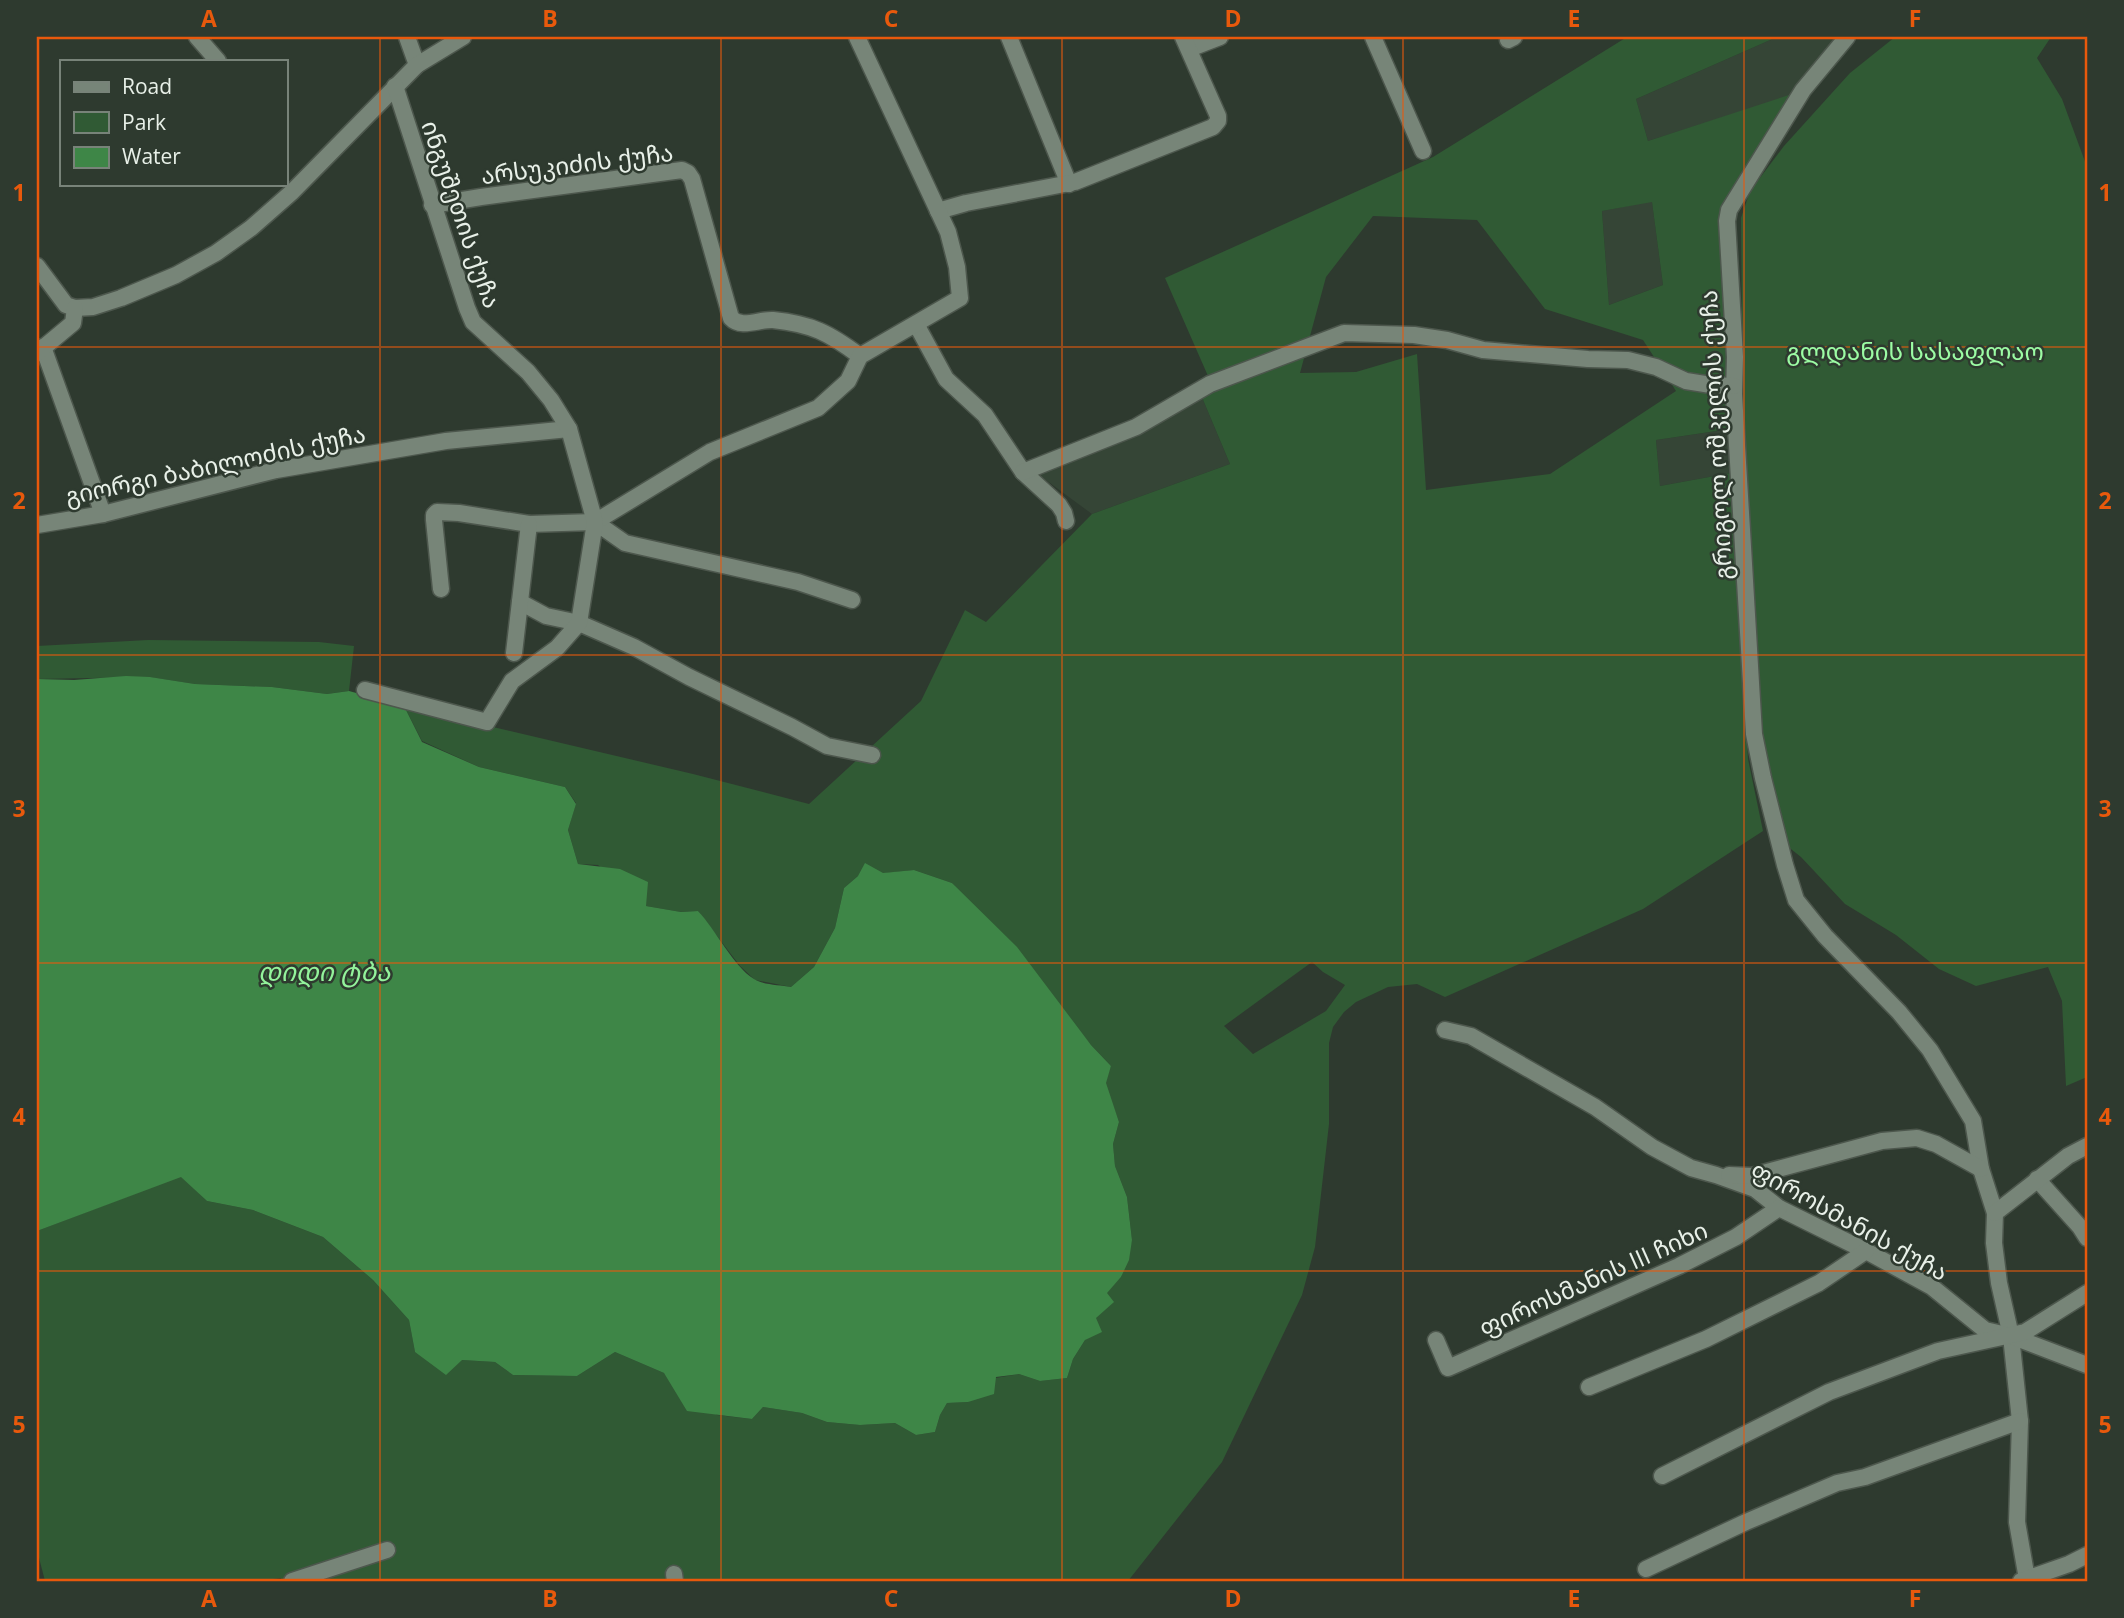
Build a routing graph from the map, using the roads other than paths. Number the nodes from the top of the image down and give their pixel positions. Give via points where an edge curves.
1 (197, 37) edge
2 (407, 37) edge
3 (463, 37) edge
4 (858, 37) edge
5 (1009, 37) edge
6 (1220, 37) edge
7 (1373, 37) edge
8 (1847, 37) edge
9 (1186, 43) edge
10 (217, 60) edge
11 (417, 65) junction
12 (395, 86) junction
13 (1423, 152) dead end
14 (1069, 184) junction
15 (288, 186) edge
16 (432, 205) junction
17 (938, 211) junction
18 (37, 266) edge
19 (75, 308) junction
20 (916, 324) junction
21 (40, 350) edge
22 (860, 356) junction
23 (1734, 386) junction
24 (569, 429) junction
25 (1023, 472) junction
26 (103, 514) junction
27 (1066, 521) dead end
28 (595, 522) junction
29 (529, 524) junction
30 (37, 525) edge
31 (441, 589) dead end
32 (852, 600) dead end
33 (520, 602) junction
34 (579, 623) junction
35 (514, 653) dead end
36 (365, 690) dead end
37 (872, 755) dead end
38 (1445, 1030) dead end
39 (2087, 1146) edge
40 (1981, 1168) junction
41 (1716, 1175) junction
42 (2038, 1179) junction
43 (1779, 1208) junction
44 (1995, 1213) junction
45 (2087, 1238) edge
46 (1866, 1251) junction
47 (2087, 1293) edge
48 (2011, 1336) junction
49 (1436, 1340) dead end
50 (2087, 1365) edge
51 (1589, 1387) dead end
52 (2020, 1421) junction
53 (1662, 1476) dead end
54 (387, 1550) dead end
55 (2087, 1555) edge
56 (1646, 1569) dead end
57 (2024, 1580) edge
58 (292, 1581) edge

1 - 10 street
2 - 11 street
3 - 11 street
4 - 17 street
5 - 14 street
6 - 9 street
7 - 13 street
8 - 23 street, გრიგოლ ოშკელის ქუჩა via 1803,90 1729,210
9 - 14 street via 1218,121 1213,127
11 - 12 street
12 - 15 street
12 - 16 street, ინგუშეთის ქუჩა
14 - 17 street
15 - 19 street via 251,228 216,253 121,298
16 - 22 street, არსუკიძის ქუჩა via 682,170 692,179 734,322 769,319 803,324 831,335
16 - 24 street, ინგუშეთის ქუჩა via 473,322 536,380
17 - 20 street via 957,267 960,298
18 - 19 street via 66,305
19 - 21 street via 73,323
20 - 22 street
20 - 25 street via 946,379 985,415
21 - 26 street
22 - 28 street via 848,381 818,408 710,452
23 - 25 street via 1686,381 1656,366 1628,360 1483,350 1414,335 1344,333 1210,384 1136,427
23 - 40 street, გრიგოლ ოშკელის ქუჩა via 1754,734 1784,865 1796,900 1930,1050 1973,1121
24 - 26 street, გიორგი ბაბილოძის ქუჩა via 446,441 276,470
24 - 28 street, ინგუშეთის ქუჩა
25 - 27 street via 1059,505
26 - 30 street, გიორგი ბაბილოძის ქუჩა
28 - 29 street
28 - 32 street via 625,543 798,582
28 - 34 street
29 - 31 street via 437,512
29 - 33 street
33 - 34 street via 546,616
33 - 35 street
34 - 36 street via 556,648 512,681 487,722
34 - 37 street via 827,746
38 - 41 street, ფიროსმანის ქუჩა via 1471,1036 1595,1107 1652,1147 1691,1168
39 - 42 street
40 - 41 street via 1917,1138 1882,1141 1752,1176
40 - 44 street, გრიგოლ ოშკელის ქუჩა
41 - 43 street, ფიროსმანის ქუჩა via 1755,1189
42 - 44 street
42 - 45 street
43 - 46 street, ფიროსმანის ქუჩა
43 - 49 street, ფიროსმანის III ჩიხი via 1679,1266 1448,1368
44 - 48 street, გრიგოლ ოშკელის ქუჩა via 1994,1243
46 - 48 street, ფიროსმანის ქუჩა via 1932,1287 1985,1330
46 - 51 street via 1819,1283 1706,1339
47 - 48 street
48 - 50 street, ფიროსმანის ქუჩა
48 - 52 street, გრიგოლ ოშკელის ქუჩა
48 - 53 street via 1938,1351 1840,1388
52 - 56 street via 1866,1478 1838,1483
52 - 57 street, გრიგოლ ოშკელის ქუჩა via 2017,1522
54 - 58 street
55 - 57 street

